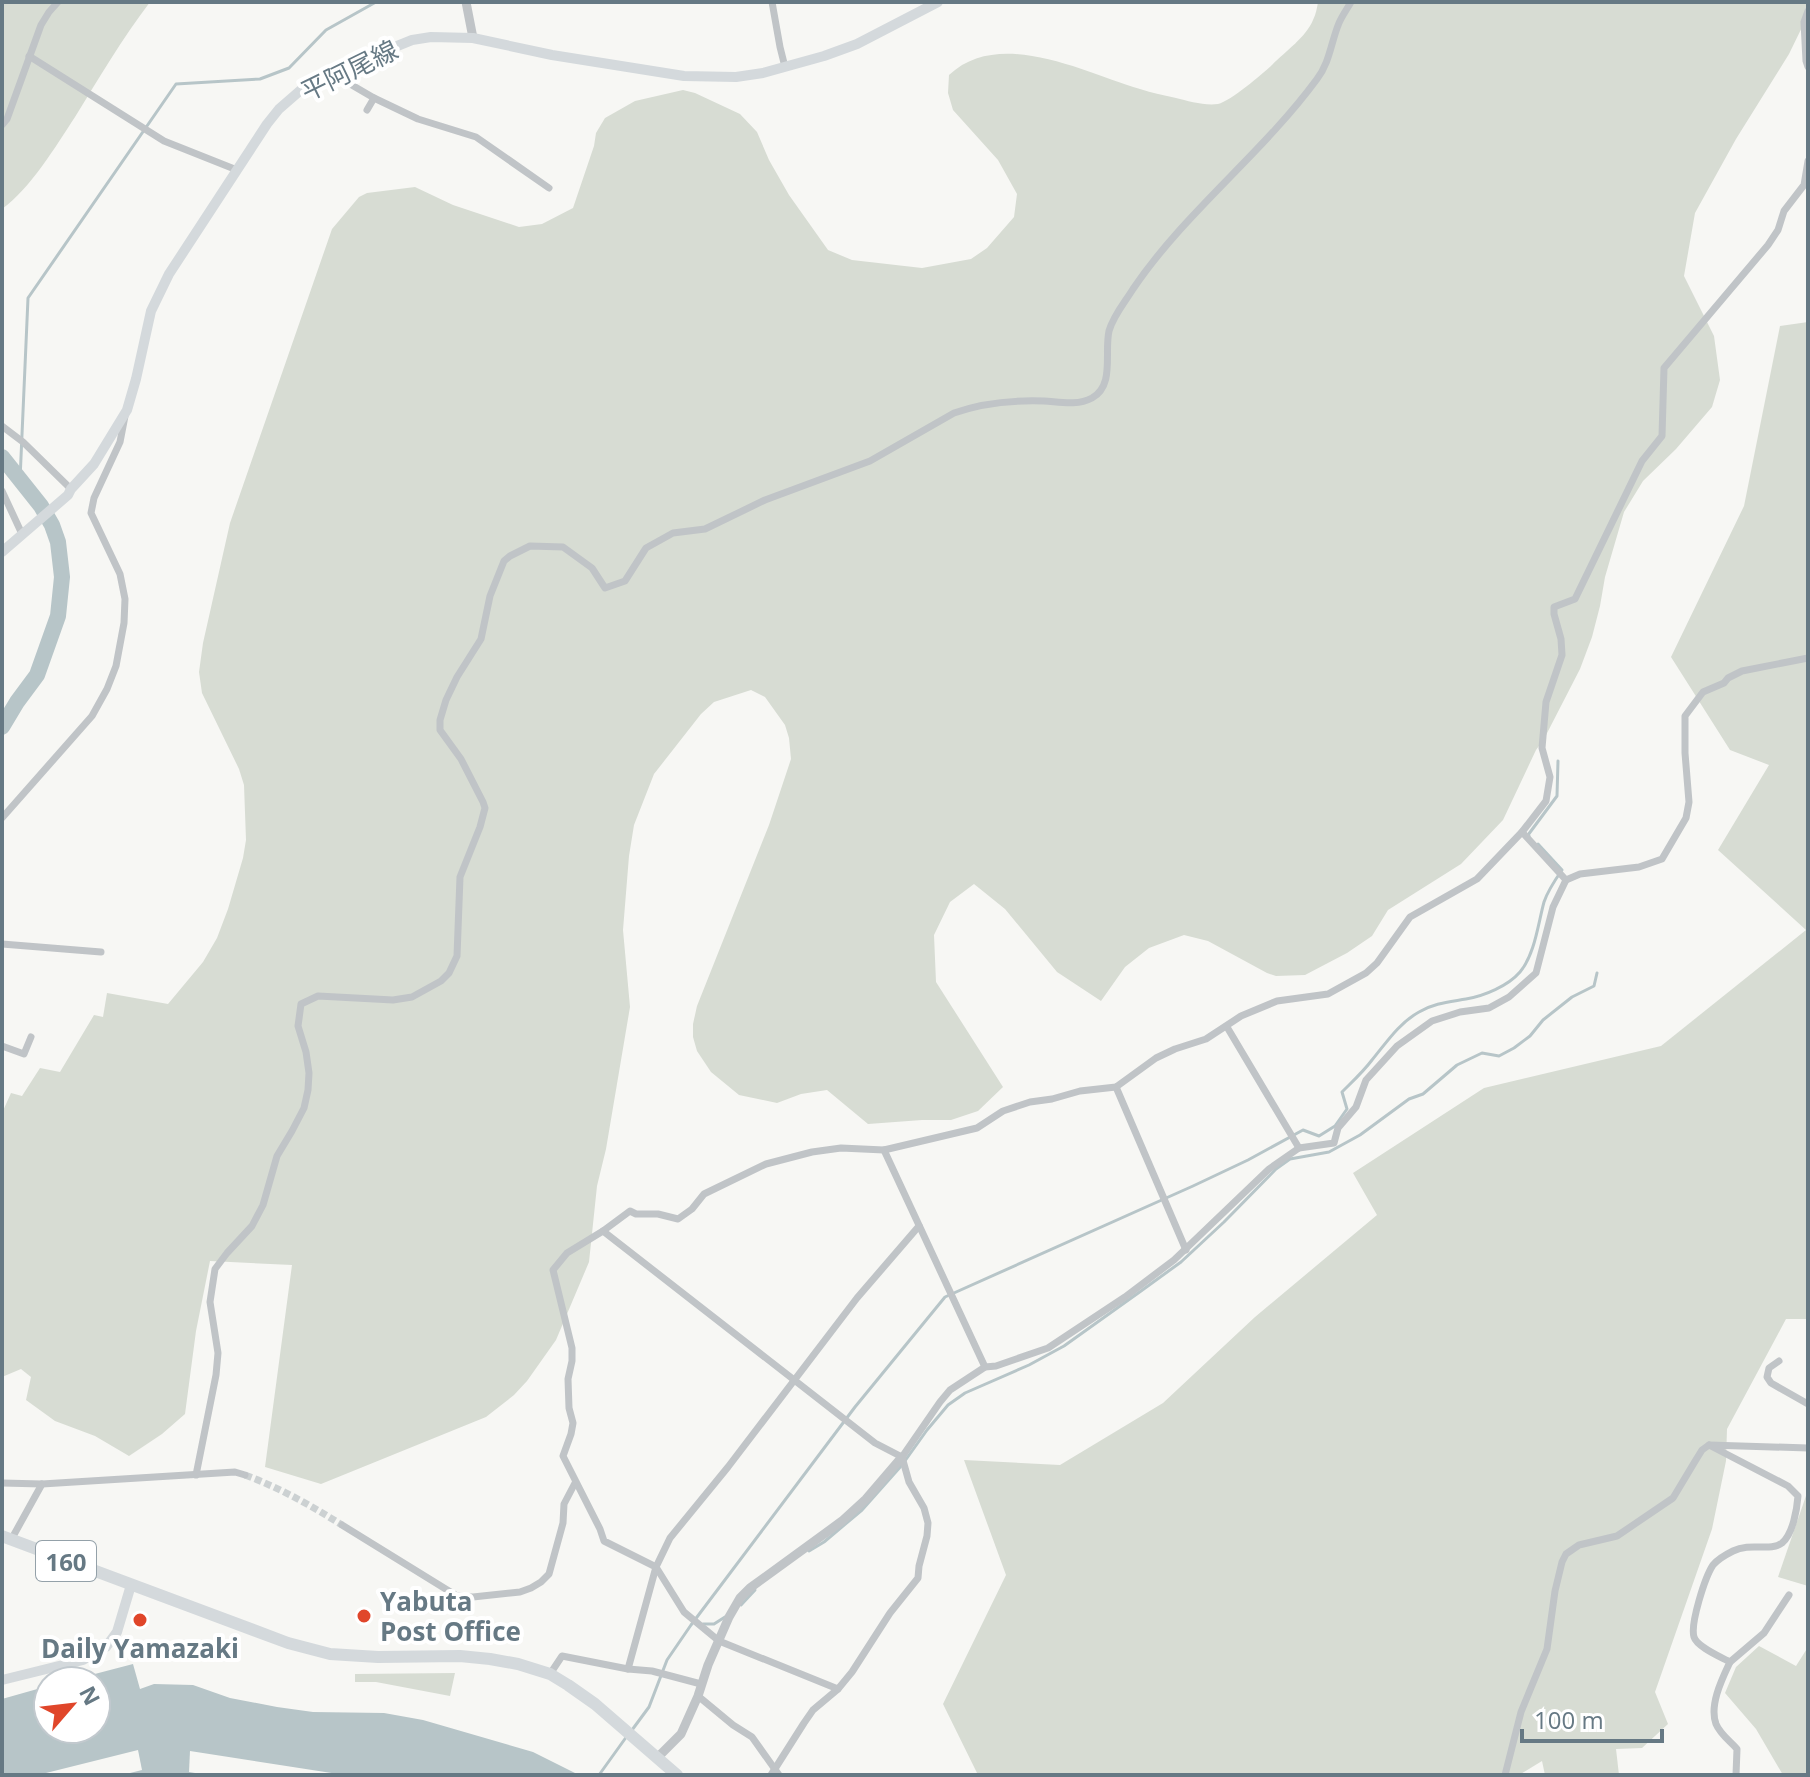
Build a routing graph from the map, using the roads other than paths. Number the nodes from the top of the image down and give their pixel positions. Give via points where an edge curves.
1 (58, 2) edge
2 (466, 2) edge
3 (772, 2) edge
4 (938, 2) edge
5 (1351, 2) edge
6 (1808, 11) edge
7 (473, 38) junction
8 (29, 56) junction
9 (785, 67) junction
10 (1808, 67) edge
11 (333, 74) junction
12 (374, 98) junction
13 (367, 110) dead end
14 (2, 125) edge
15 (1808, 161) edge
16 (237, 170) junction
17 (549, 188) dead end
18 (127, 410) junction
19 (2, 426) edge
20 (2, 491) edge
21 (70, 492) junction
22 (25, 532) junction
23 (2, 552) edge
24 (1808, 658) edge
25 (2, 818) edge
26 (1522, 832) junction
27 (1566, 880) junction
28 (2, 944) edge
29 (101, 952) dead end
30 (1227, 1027) junction
31 (31, 1037) dead end
32 (2, 1046) edge
33 (1116, 1087) junction
34 (1299, 1148) junction
35 (884, 1150) junction
36 (919, 1226) junction
37 (603, 1231) junction
38 (1186, 1250) junction
39 (1779, 1361) dead end
40 (985, 1367) junction
41 (795, 1379) junction
42 (1808, 1404) edge
43 (1709, 1445) junction
44 (1808, 1448) edge
45 (902, 1457) junction
46 (196, 1475) junction
47 (245, 1475) tunnel mouth
48 (2, 1483) edge
49 (575, 1483) junction
50 (42, 1484) junction
51 (342, 1525) tunnel mouth
52 (7, 1538) edge
53 (656, 1567) junction
54 (131, 1585) junction
55 (1789, 1595) dead end
56 (719, 1641) junction
57 (1730, 1662) junction
58 (628, 1669) junction
59 (550, 1674) junction
60 (2, 1680) edge
61 (701, 1684) junction
62 (838, 1689) junction
63 (698, 1696) junction
64 (658, 1757) junction
65 (776, 1773) edge
66 (677, 1775) edge
67 (1505, 1775) edge
68 (1736, 1775) edge

1 - 8 street via 41,25
2 - 7 street
3 - 9 street
4 - 9 main road, 平阿尾線 via 857,44
5 - 46 street via 1320,76 1169,242 1114,318 1106,383 1090,399 1071,404 997,403 954,413 870,461 705,529 673,533 646,548 625,581 605,588 592,568 563,547 530,546 504,561 481,639 457,677 440,720 440,730 485,808 460,877 457,956 441,981 412,997 318,996 301,1004 298,1026 309,1073 304,1108 277,1156 252,1226 215,1269 210,1302 217,1364
6 - 10 street
7 - 9 main road, 平阿尾線 via 684,76 736,77
7 - 11 main road, 平阿尾線 via 412,40
8 - 14 street
8 - 16 street via 164,141
11 - 12 street
11 - 16 main road, 平阿尾線 via 302,89 279,109
12 - 13 street
12 - 17 street via 476,137
15 - 26 street via 1804,185 1768,245 1664,368 1662,436 1642,461 1575,599 1554,607 1562,655 1546,702 1542,748 1550,777 1546,801
16 - 18 main road, 平阿尾線 via 151,311
18 - 21 main road, 平阿尾線
18 - 25 street via 91,513 120,574 125,599 116,666 92,716
19 - 21 street
20 - 22 street
21 - 22 main road, 平阿尾線
22 - 23 main road, 平阿尾線
24 - 27 street via 1742,671 1703,692 1685,716 1689,802 1686,818 1662,859
26 - 27 street
26 - 30 street via 1477,879 1410,917 1366,973 1328,994 1277,1001
27 - 34 street via 1553,907 1536,973 1526,984 1489,1008 1432,1021 1397,1046 1366,1080 1334,1143
28 - 29 street
30 - 33 street via 1156,1058
30 - 34 street
31 - 32 street via 24,1054
33 - 35 street via 1030,1102 977,1128
33 - 38 street
34 - 38 street via 1269,1169
35 - 36 street
35 - 37 street via 841,1148 766,1164 704,1194 678,1219 630,1211
36 - 40 street
36 - 41 street
37 - 41 street
37 - 49 street via 567,1253 553,1270 572,1348 568,1379 573,1423 563,1456
38 - 40 street via 1048,1348
39 - 42 street via 1769,1368 1771,1383
40 - 45 street via 950,1390
41 - 45 street via 875,1443
41 - 53 street via 670,1538
43 - 44 street
43 - 57 street via 1798,1496 1785,1540 1768,1548 1743,1547 1723,1557 1713,1565 1700,1594 1694,1637
43 - 67 street via 1673,1498 1617,1536 1579,1545 1566,1554 1547,1649 1521,1712
45 - 56 street via 842,1521 740,1598
45 - 62 street via 928,1523 918,1578
46 - 47 street
46 - 50 street
48 - 50 street
49 - 51 street via 564,1504 549,1574 520,1592 457,1596
49 - 53 street via 604,1541
50 - 52 street
52 - 54 highway, 160
53 - 56 street via 684,1612
53 - 58 street
54 - 59 highway, 160 via 330,1654 460,1656
54 - 60 main road via 117,1632 106,1647 83,1660
55 - 57 street via 1764,1633
56 - 61 street
56 - 62 street
57 - 68 street via 1715,1715 1721,1733 1737,1749
58 - 59 street via 562,1656
58 - 61 street
59 - 64 highway, 160
61 - 63 street
62 - 65 street via 813,1710
63 - 64 street via 681,1734
63 - 65 street via 752,1737
64 - 66 highway, 160

